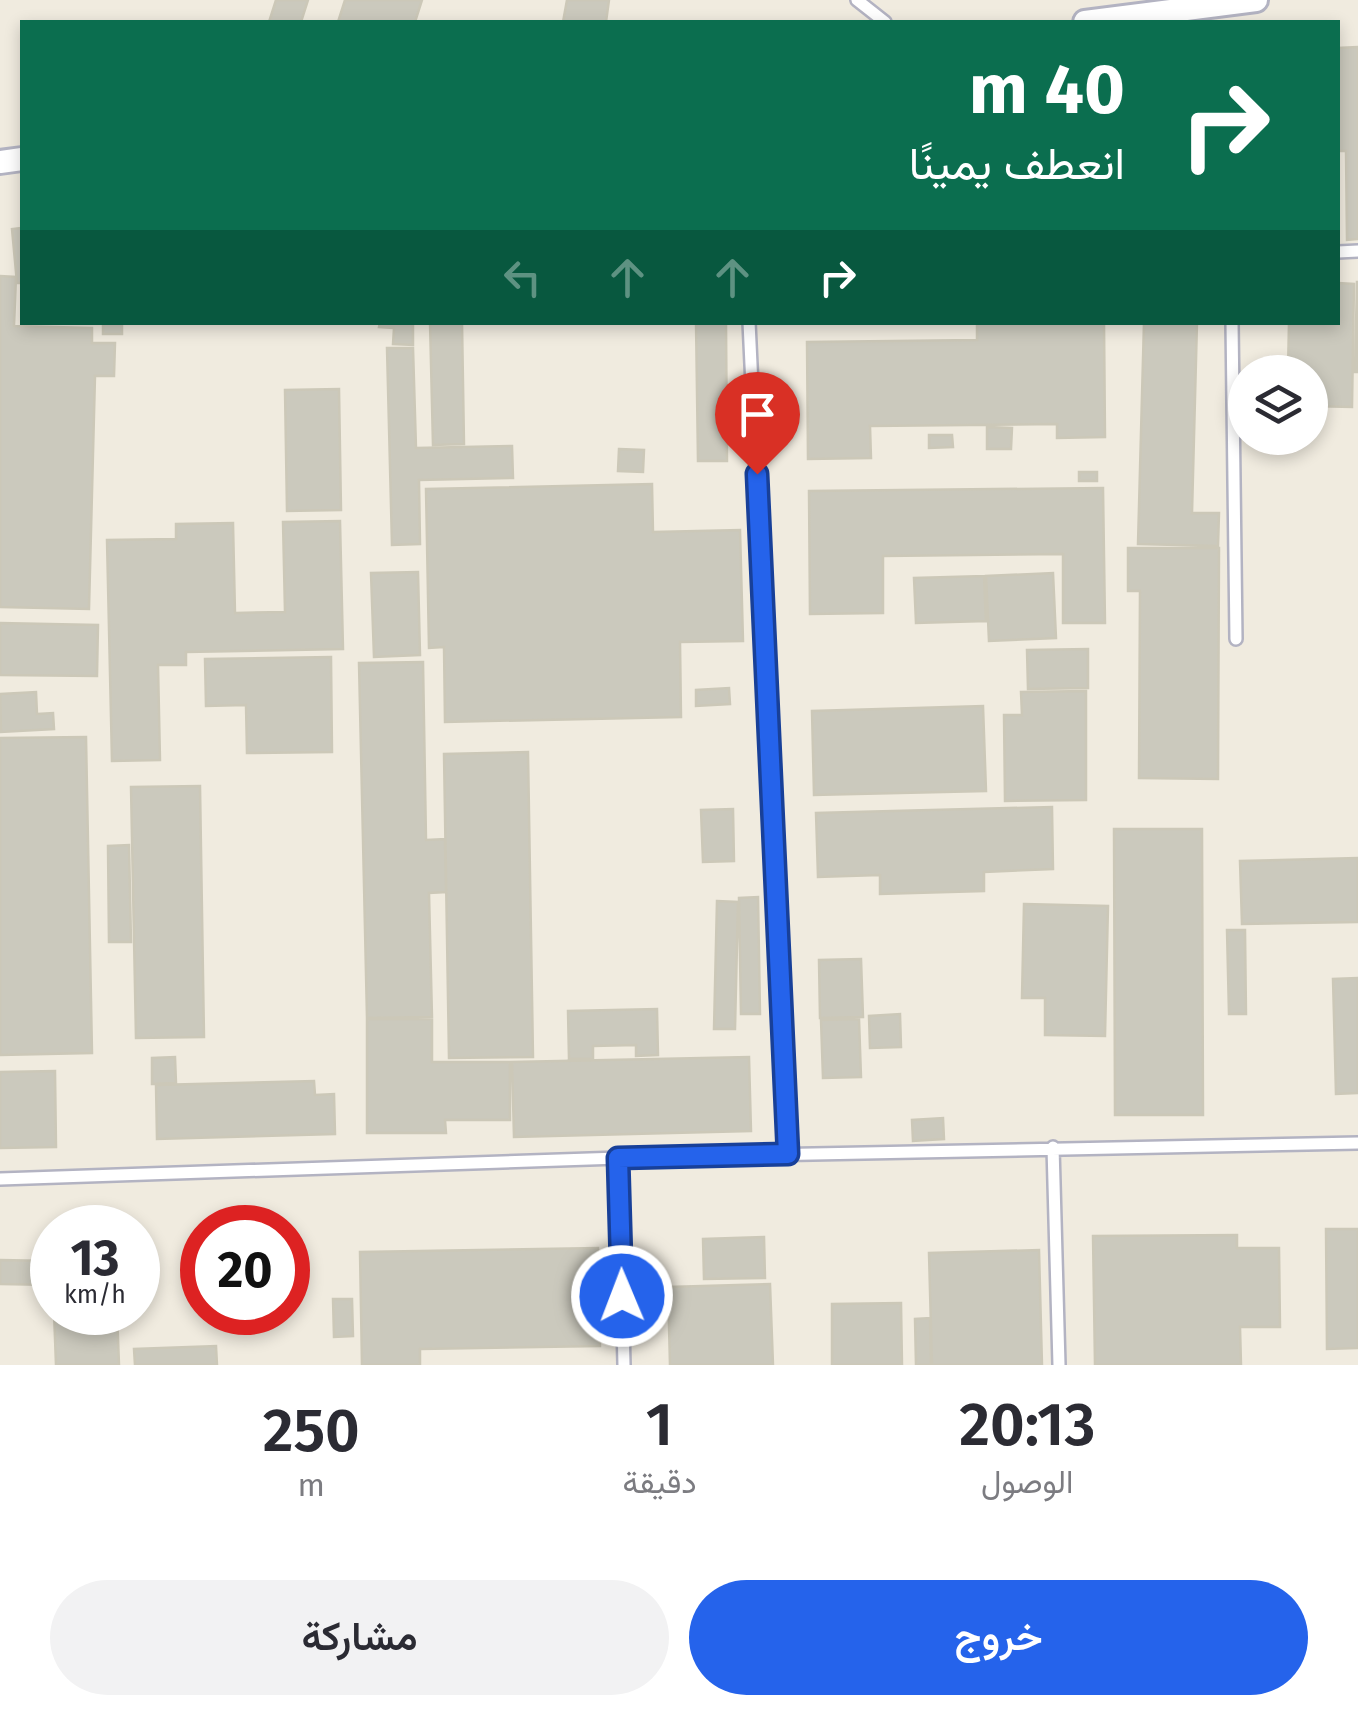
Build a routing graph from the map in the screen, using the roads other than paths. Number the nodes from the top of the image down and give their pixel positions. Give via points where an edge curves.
1 (858, 0) edge
2 (1256, 0) edge
3 (883, 20) edge
4 (1101, 20) edge
5 (750, 325) edge
6 (1232, 325) edge
7 (1236, 640) dead end
8 (1358, 1143) edge
9 (1054, 1147) junction
10 (788, 1154) junction
11 (618, 1158) junction
12 (0, 1179) edge
13 (624, 1365) edge
14 (1058, 1365) edge

1 - 3 lane
2 - 4 street
5 - 10 lane
6 - 7 lane
8 - 9 lane
9 - 10 lane
9 - 14 lane
10 - 11 lane
11 - 12 lane
11 - 13 lane

